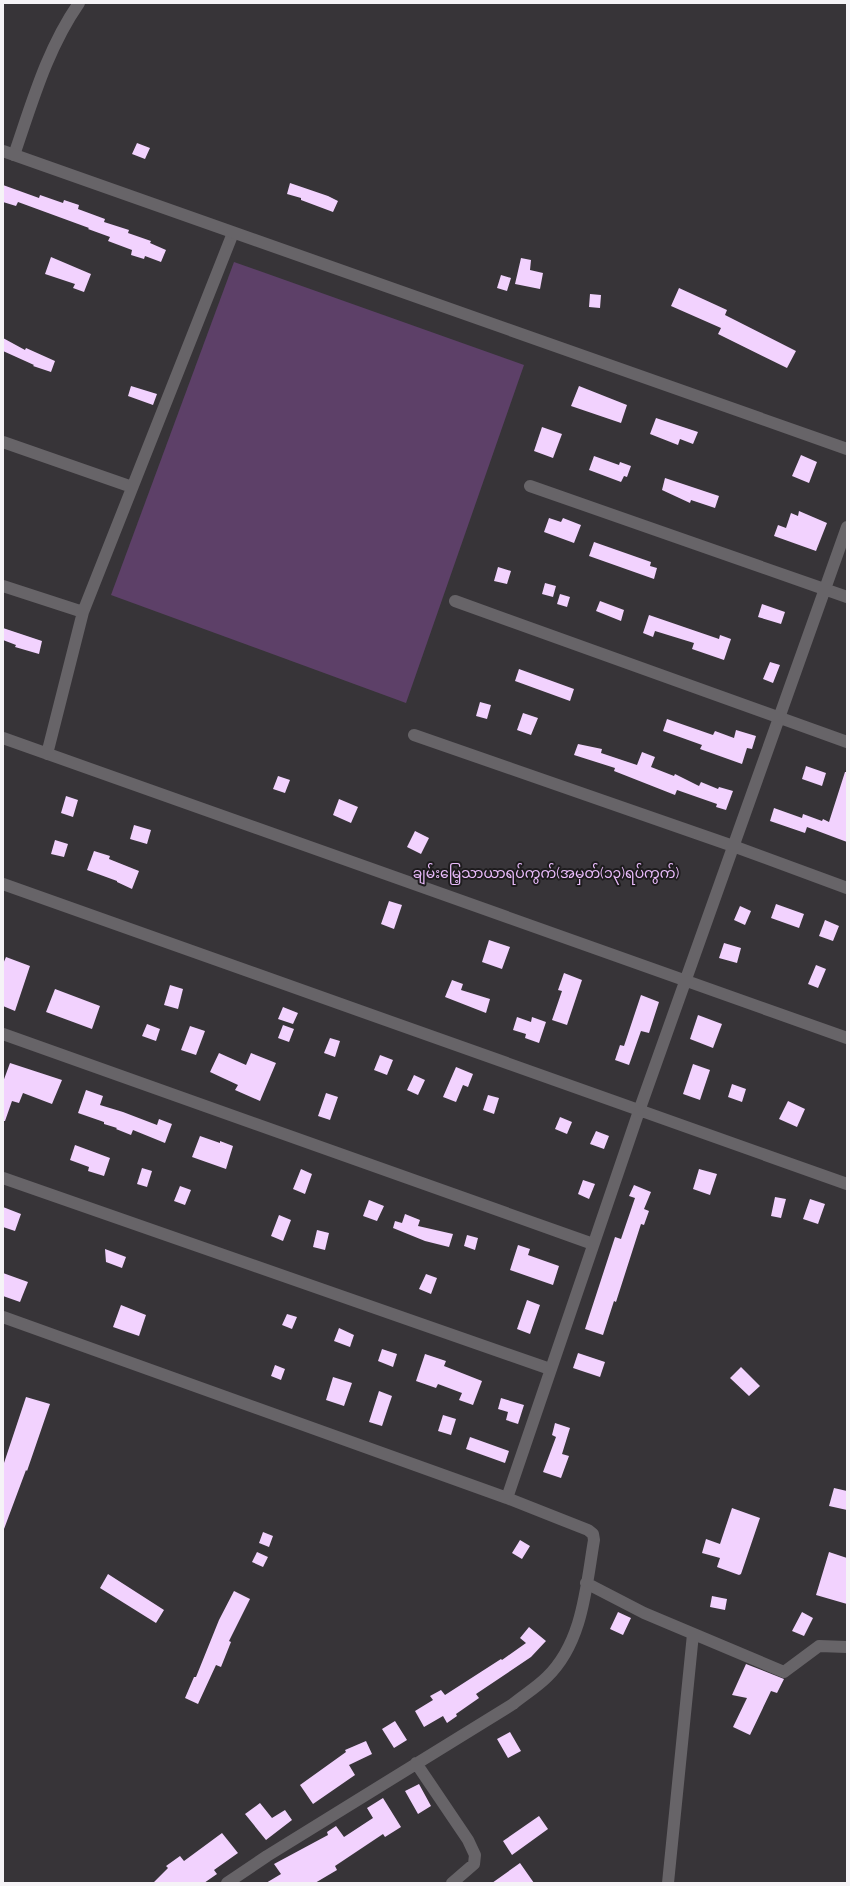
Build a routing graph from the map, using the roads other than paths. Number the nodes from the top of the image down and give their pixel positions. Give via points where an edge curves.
1 (79, 3) edge
2 (9, 153) edge
3 (233, 232) junction
4 (3, 442) edge
5 (847, 449) edge
6 (530, 486) dead end
7 (132, 487) junction
8 (847, 527) edge
9 (3, 586) edge
10 (825, 590) junction
11 (847, 598) edge
12 (456, 601) dead end
13 (83, 612) junction
14 (779, 718) junction
15 (414, 734) dead end
16 (3, 738) edge
17 (847, 742) edge
18 (47, 754) junction
19 (733, 846) junction
20 (3, 884) edge
21 (847, 888) edge
22 (686, 980) junction
23 (3, 1034) edge
24 (847, 1038) edge
25 (639, 1111) junction
26 (3, 1178) edge
27 (847, 1184) edge
28 (593, 1244) junction
29 (3, 1317) edge
30 (550, 1369) junction
31 (507, 1498) junction
32 (586, 1583) junction
33 (693, 1634) junction
34 (847, 1647) edge
35 (416, 1763) junction
36 (227, 1883) edge
37 (452, 1883) edge
38 (668, 1883) edge

1 - 2 street via 65,23
2 - 3 street
3 - 5 street
3 - 7 street
4 - 7 street
6 - 10 street
7 - 13 street
8 - 10 street
9 - 13 street
10 - 11 street
10 - 14 street
12 - 14 street
13 - 18 street
14 - 17 street
14 - 19 street
15 - 19 street
16 - 18 street
18 - 22 street
19 - 21 street
19 - 22 street
20 - 25 street
22 - 24 street
22 - 25 street
23 - 28 street
25 - 27 street
25 - 28 street
26 - 30 street
28 - 30 street
29 - 31 street
30 - 31 street
31 - 32 street via 593,1534
32 - 33 street via 644,1613
32 - 35 street via 580,1620 567,1652 547,1677 513,1704
33 - 34 street via 784,1672 818,1646
33 - 38 street
35 - 36 street
35 - 37 street via 468,1840 475,1855 474,1864

